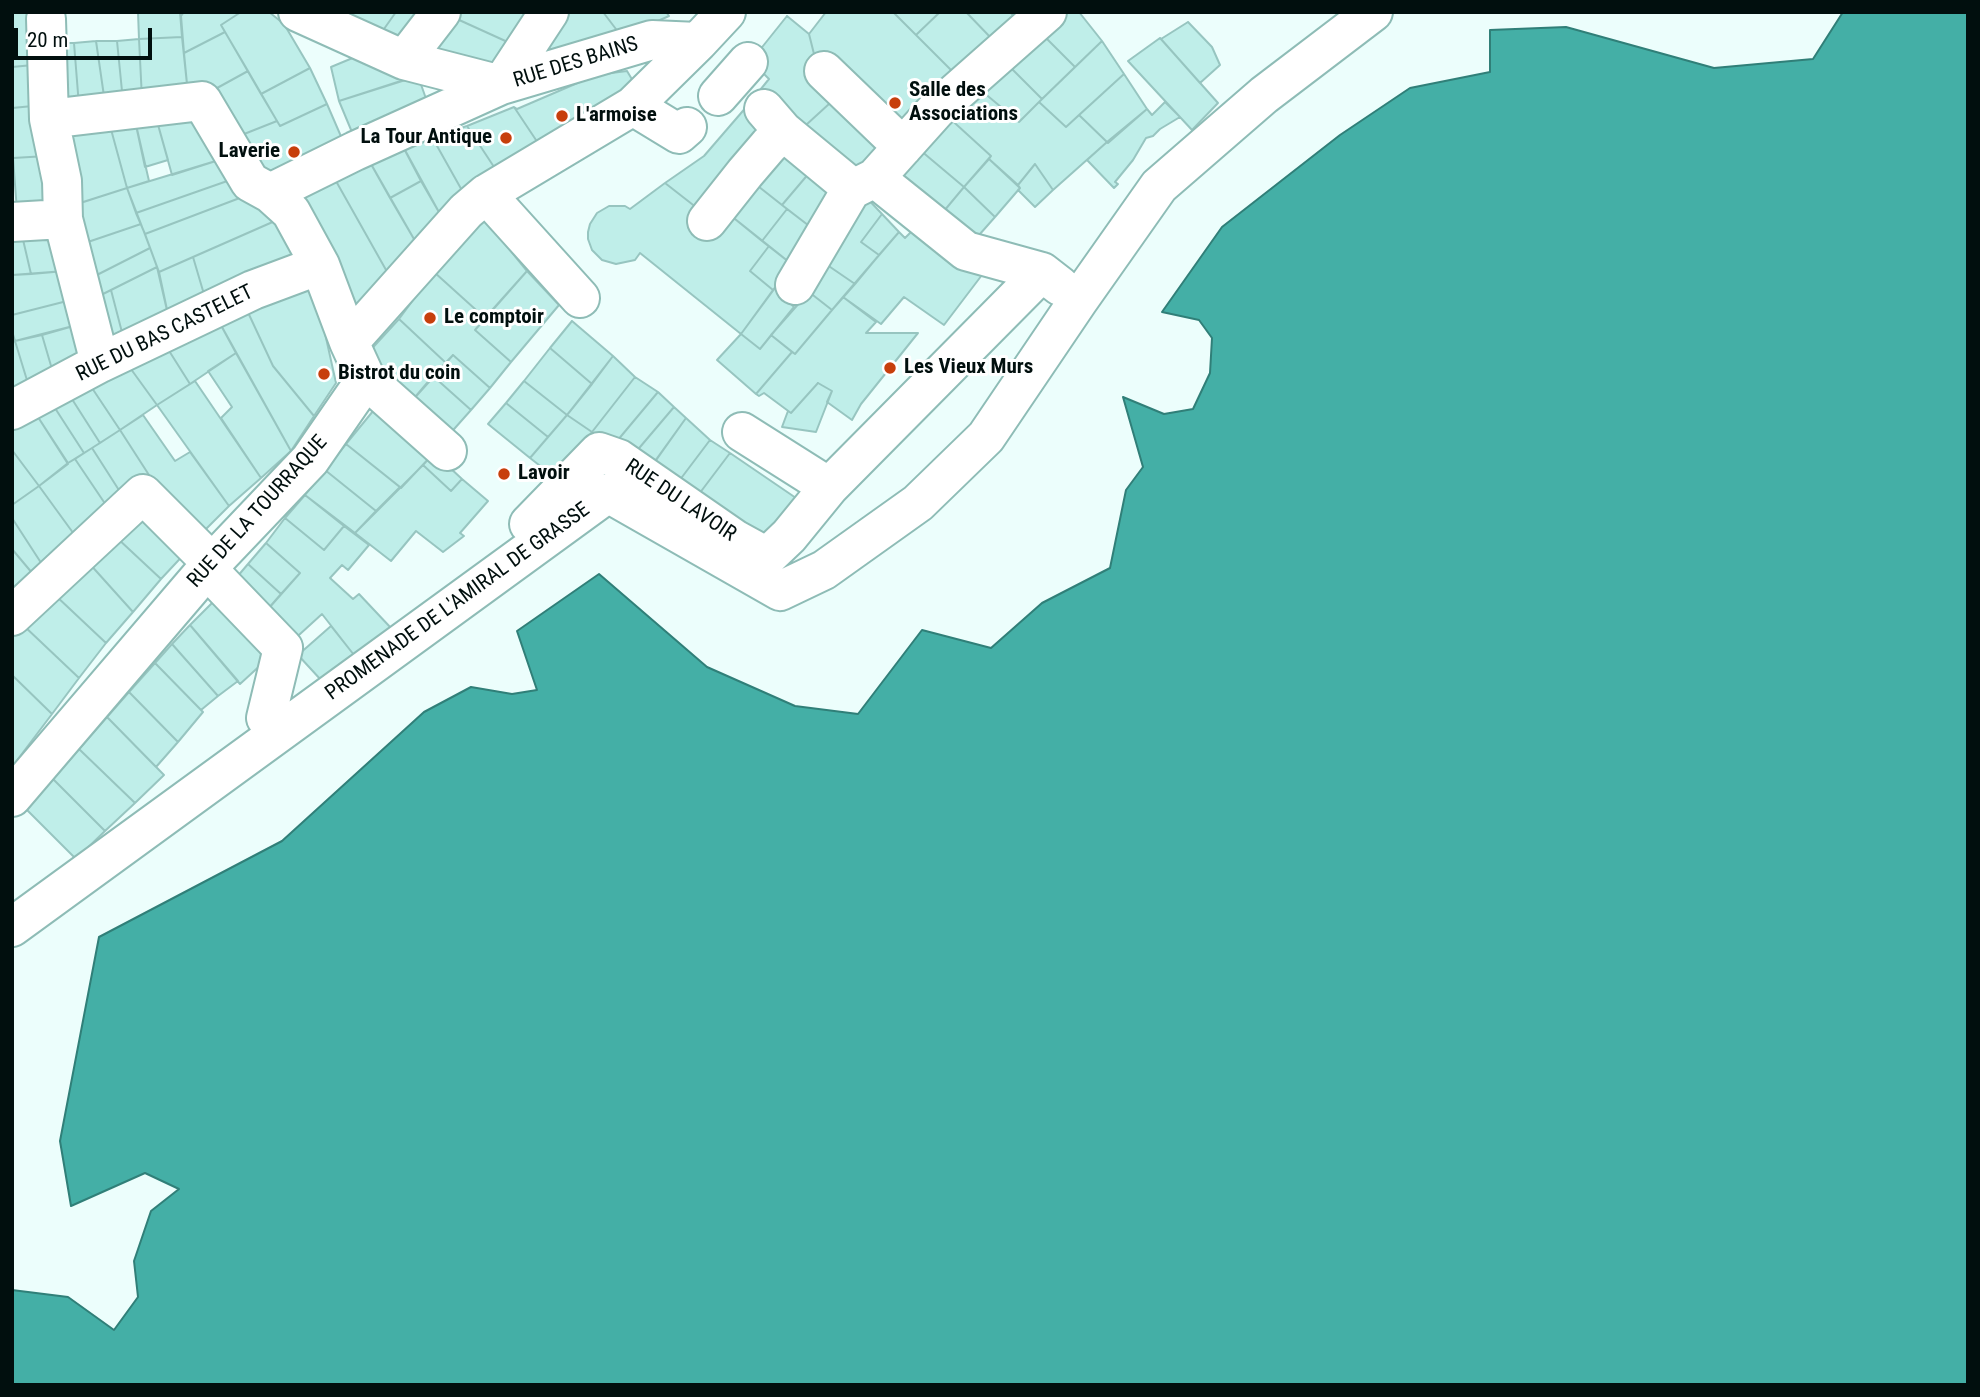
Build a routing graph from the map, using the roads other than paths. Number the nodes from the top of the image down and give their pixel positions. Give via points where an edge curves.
1 (298, 12) edge
2 (441, 12) edge
3 (549, 12) edge
4 (726, 12) edge
5 (1046, 12) edge
6 (1373, 12) edge
7 (46, 19) dead end
8 (698, 42) junction
9 (404, 60) junction
10 (824, 71) dead end
11 (501, 85) junction
12 (633, 106) junction
13 (49, 119) junction
14 (687, 127) dead end
15 (903, 147) junction
16 (863, 184) junction
17 (270, 193) junction
18 (486, 194) junction
19 (63, 219) junction
20 (707, 221) dead end
21 (12, 222) edge
22 (320, 265) junction
23 (1042, 272) junction
24 (795, 285) dead end
25 (580, 298) dead end
26 (1078, 301) junction
27 (349, 342) junction
28 (100, 363) junction
29 (366, 379) junction
30 (12, 410) edge
31 (743, 432) dead end
32 (447, 451) dead end
33 (829, 487) junction
34 (529, 524) dead end
35 (209, 566) junction
36 (12, 616) edge
37 (266, 718) dead end
38 (12, 797) edge
39 (12, 927) edge

1 - 9 street, RUE DES BAINS
2 - 9 street
3 - 11 street
4 - 8 street
5 - 15 street via 936,110
6 - 26 street, PROMENADE DE L'AMIRAL DE GRASSE via 1256,102 1159,186
7 - 13 street
8 - 11 street, RUE DES BAINS via 652,40
8 - 12 street
9 - 11 street, RUE DES BAINS
10 - 15 street
11 - 17 street
12 - 14 street via 679,134
12 - 18 street
13 - 17 street via 202,101 250,182
13 - 19 street via 62,181
15 - 16 street
16 - 20 street via 846,183 750,96 769,145
16 - 23 street via 966,251
16 - 24 street
17 - 22 street via 291,212
18 - 25 street
18 - 27 street
19 - 21 street
19 - 28 street
22 - 27 street
22 - 28 street, RUE DU BAS CASTELET via 253,290
23 - 26 street
23 - 33 street
26 - 39 street, PROMENADE DE L'AMIRAL DE GRASSE via 986,437 918,503 824,570 780,592 608,493
27 - 29 street
28 - 30 street, RUE DU BAS CASTELET
29 - 32 street
29 - 35 street, RUE DE LA TOURRAQUE via 310,460
31 - 33 street
33 - 34 street, RUE DU LAVOIR via 767,557 619,459 599,452
35 - 36 street via 143,494
35 - 37 street via 283,648
35 - 38 street, RUE DE LA TOURRAQUE

